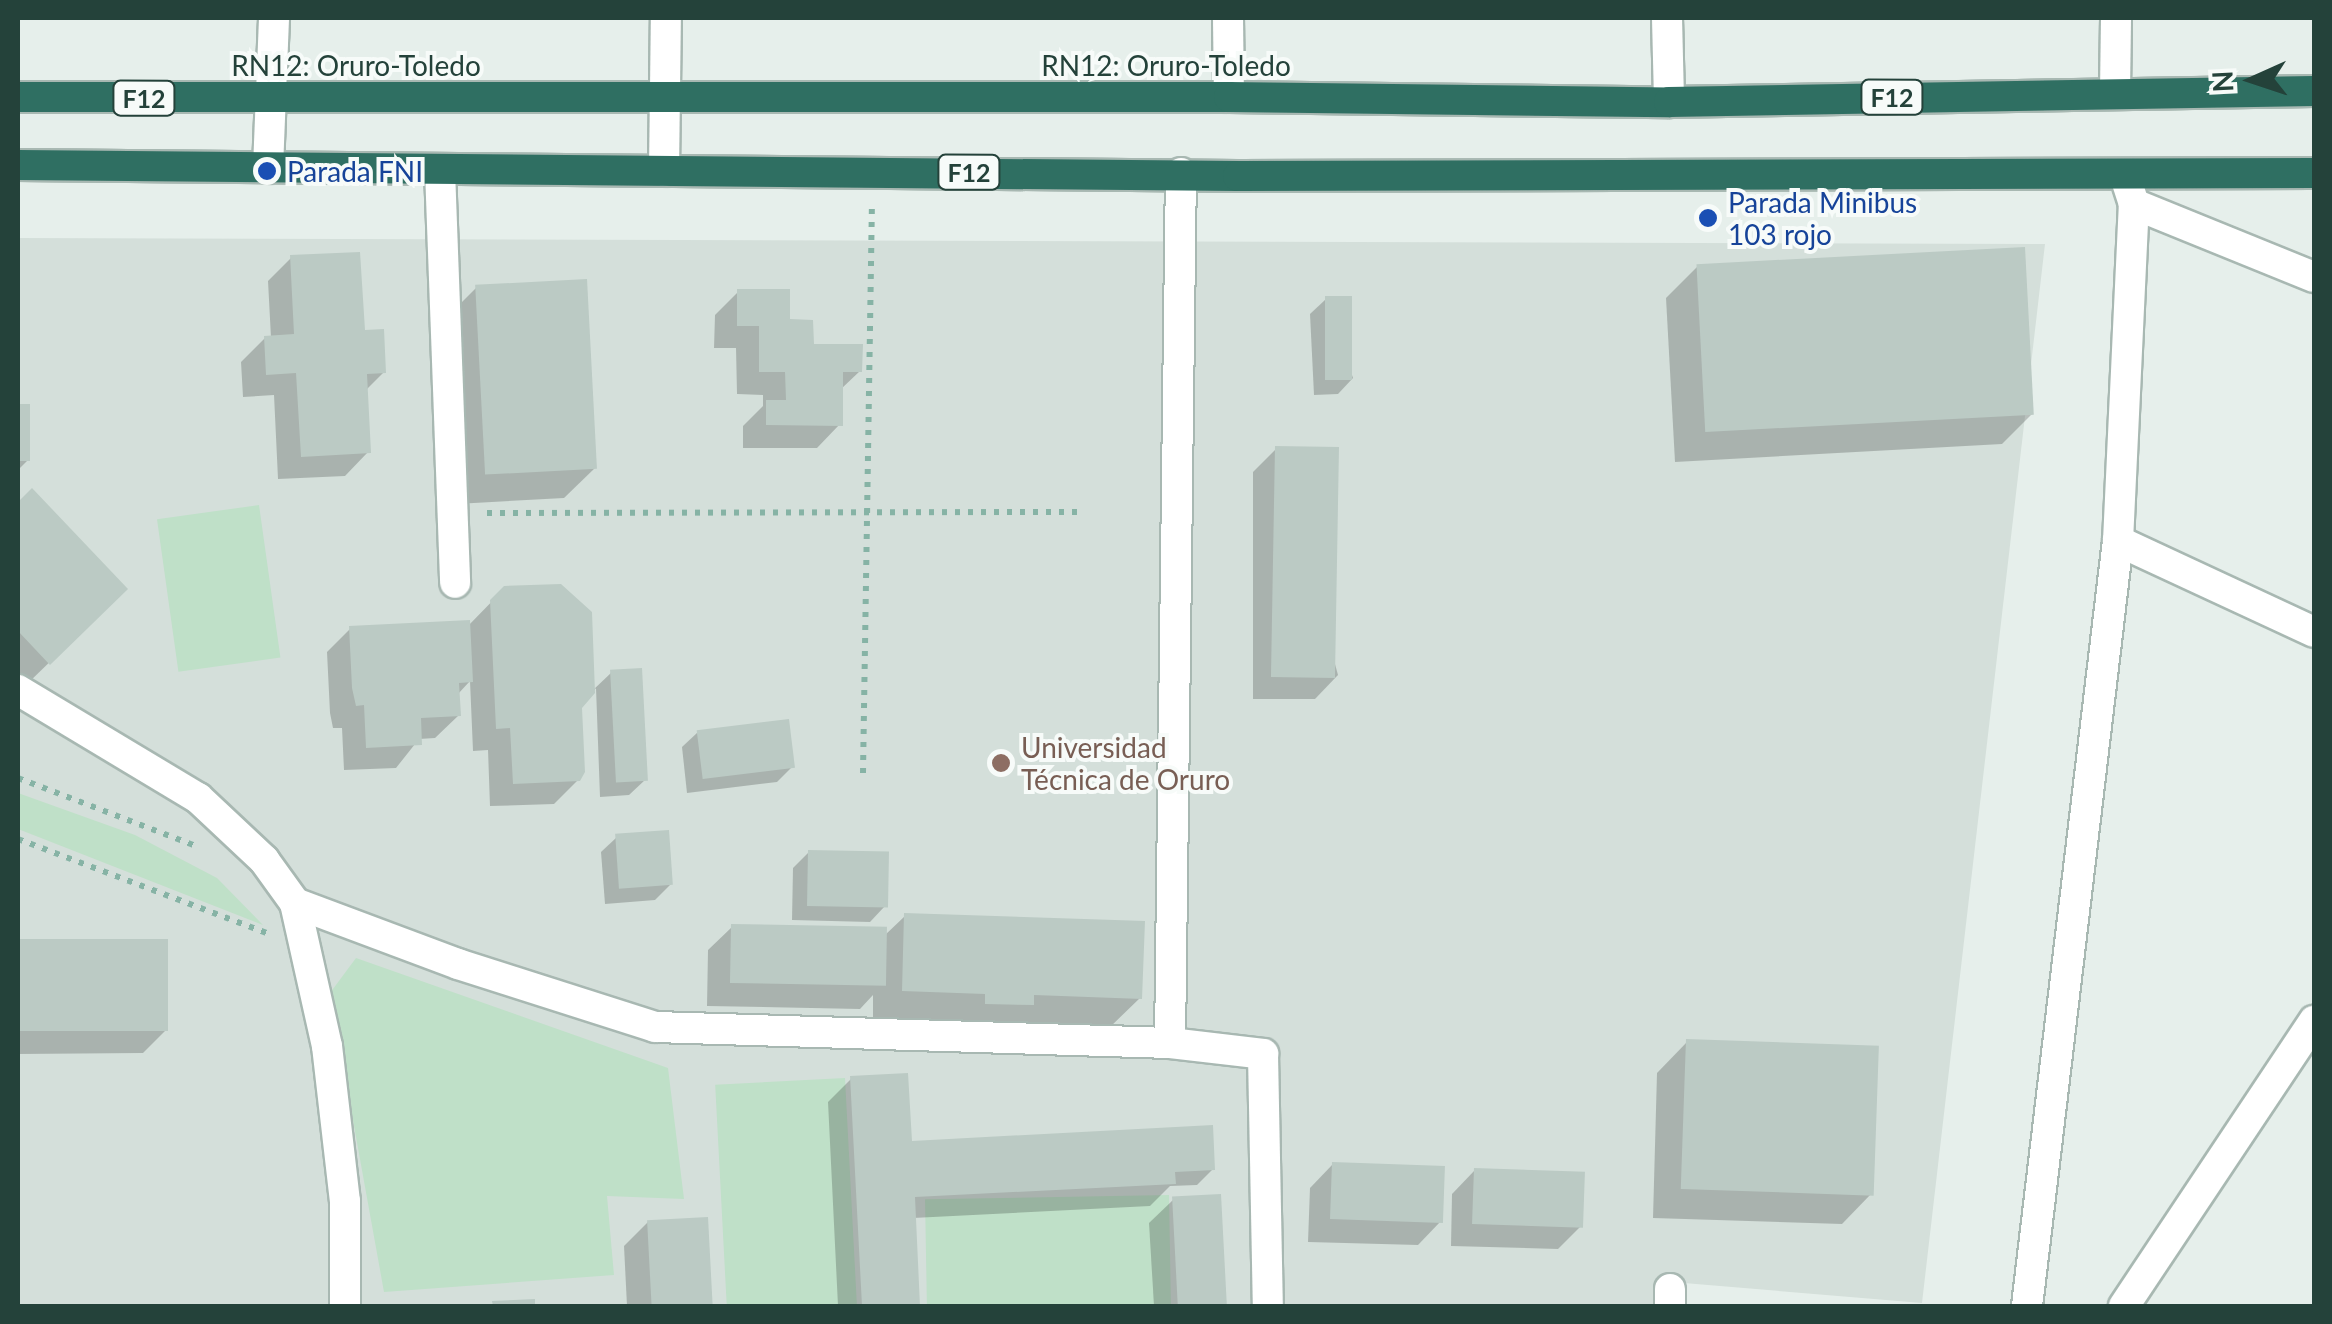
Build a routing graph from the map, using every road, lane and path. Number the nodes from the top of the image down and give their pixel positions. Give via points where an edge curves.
1 (274, 18) edge
2 (666, 18) edge
3 (1228, 18) edge
4 (1667, 18) edge
5 (2116, 18) edge
6 (2115, 91) junction
7 (2314, 91) edge
8 (18, 97) edge
9 (664, 97) junction
10 (1230, 97) junction
11 (271, 98) junction
12 (1670, 102) junction
13 (18, 165) edge
14 (268, 168) junction
15 (440, 170) junction
16 (664, 171) junction
17 (872, 171) junction
18 (1181, 173) junction
19 (2314, 173) edge
20 (2130, 190) junction
21 (2314, 277) edge
22 (867, 509) junction
23 (1079, 512) dead end
24 (487, 513) dead end
25 (2118, 542) junction
26 (456, 583) dead end
27 (2314, 632) edge
28 (18, 690) edge
29 (863, 773) dead end
30 (18, 778) edge
31 (18, 839) edge
32 (204, 849) dead end
33 (283, 912) junction
34 (2314, 1021) edge
35 (1170, 1043) junction
36 (344, 1306) edge
37 (1268, 1306) edge
38 (2027, 1306) edge
39 (2124, 1306) edge

1 - 11 street
2 - 9 street
3 - 10 street
4 - 12 street
5 - 6 street
6 - 7 highway, RN12: Oruro-Toledo / F12
6 - 12 highway, RN12: Oruro-Toledo / F12
8 - 11 highway, RN12: Oruro-Toledo / F12
9 - 10 highway, RN12: Oruro-Toledo / F12
9 - 11 highway, RN12: Oruro-Toledo / F12
9 - 16 street
10 - 12 highway, RN12: Oruro-Toledo / F12
11 - 14 street
13 - 14 highway, F12
14 - 15 highway, F12
15 - 16 highway, F12
15 - 26 street
16 - 17 highway, F12
17 - 18 highway, F12
17 - 22 path
18 - 20 highway, F12 via 1671,172
18 - 35 street
19 - 20 highway, F12
20 - 21 street
20 - 25 street
22 - 23 path
22 - 24 path
22 - 29 path
25 - 27 street
25 - 38 street
28 - 33 street via 198,798 264,860
30 - 32 path
31 - 33 path via 275,936
33 - 35 street via 654,1027
33 - 36 street via 329,1065 345,1201
34 - 39 street
35 - 37 street via 1262,1054

